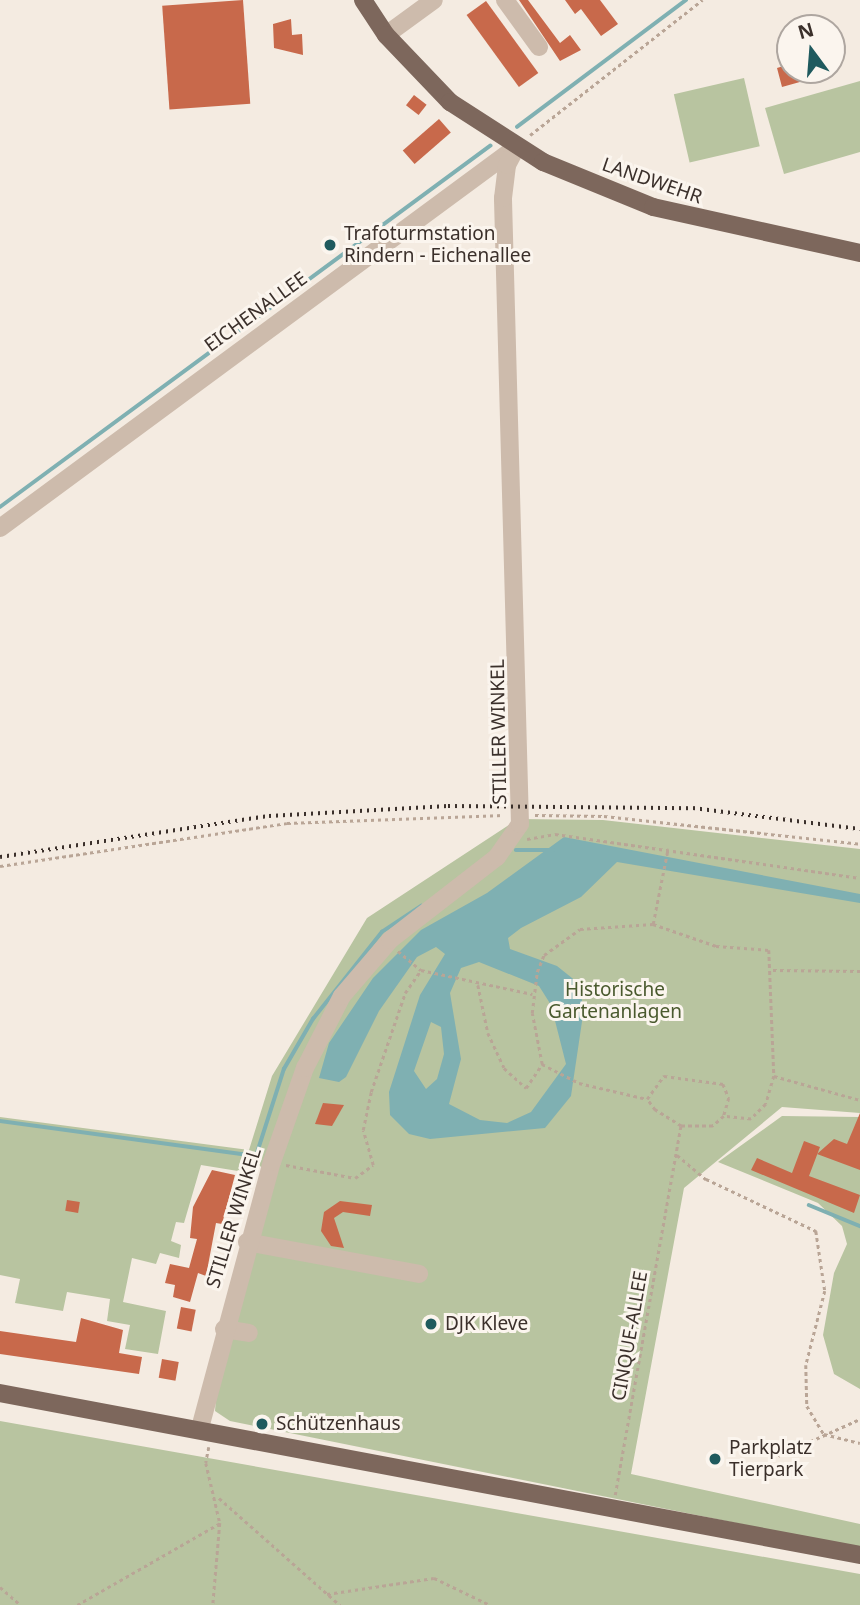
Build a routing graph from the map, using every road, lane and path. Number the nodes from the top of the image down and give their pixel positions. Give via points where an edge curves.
1 (363, 0) edge
2 (434, 0) edge
3 (505, 0) edge
4 (702, 0) edge
5 (386, 35) junction
6 (539, 47) dead end
7 (520, 139) junction
8 (538, 144) dead end
9 (860, 253) edge
10 (0, 528) edge
11 (522, 815) junction
12 (860, 844) edge
13 (667, 848) junction
14 (497, 858) junction
15 (0, 866) edge
16 (860, 878) edge
17 (653, 924) junction
18 (396, 949) dead end
19 (421, 970) junction
20 (773, 970) junction
21 (860, 971) edge
22 (478, 985) junction
23 (533, 994) junction
24 (542, 1064) junction
25 (774, 1076) junction
26 (647, 1099) junction
27 (860, 1100) edge
28 (724, 1116) junction
29 (681, 1126) junction
30 (677, 1155) junction
31 (272, 1162) junction
32 (247, 1242) junction
33 (419, 1274) dead end
34 (224, 1329) junction
35 (249, 1333) dead end
36 (0, 1393) edge
37 (860, 1419) edge
38 (200, 1428) junction
39 (824, 1434) junction
40 (210, 1444) dead end
41 (860, 1444) edge
42 (778, 1456) dead end
43 (218, 1497) junction
44 (612, 1506) junction
45 (220, 1523) junction
46 (860, 1555) edge
47 (0, 1587) edge
48 (327, 1594) junction
49 (21, 1605) edge
50 (77, 1605) edge
51 (213, 1605) edge
52 (340, 1605) edge
53 (490, 1605) edge

1 - 5 main road, LANDWEHR
2 - 5 street
3 - 6 street
4 - 7 path
5 - 7 main road, LANDWEHR via 450,102
7 - 8 path
7 - 9 main road, LANDWEHR via 653,207
7 - 10 street, EICHENALLEE
7 - 11 street, STILLER WINKEL via 507,165 503,198
11 - 12 path via 604,816
11 - 14 street, STILLER WINKEL
11 - 15 path via 287,823
13 - 14 path via 555,834 526,839
13 - 16 path
13 - 17 path
14 - 31 street, STILLER WINKEL via 390,940 342,996 305,1068
17 - 20 path via 716,946 769,950
17 - 23 path via 580,929 544,955
18 - 19 path
19 - 22 path
19 - 31 path via 405,993 371,1092 363,1130 373,1165 355,1178
20 - 21 path
20 - 25 path
22 - 23 path
22 - 24 path via 488,1033 514,1081 526,1088
23 - 24 path
24 - 26 path via 579,1083
25 - 27 path
25 - 28 path via 766,1104 751,1119
26 - 28 path via 664,1076 704,1078 723,1084 729,1098
26 - 29 path
28 - 29 path via 713,1126
29 - 30 path, CINQUE-ALLEE
30 - 39 path via 706,1179 816,1231 825,1291 804,1389
30 - 44 path, CINQUE-ALLEE
31 - 32 street, STILLER WINKEL
32 - 33 street via 276,1256
32 - 34 street, STILLER WINKEL
34 - 35 street
34 - 38 street, STILLER WINKEL
36 - 38 main road
37 - 39 path
38 - 44 main road
39 - 41 path
39 - 42 path
40 - 43 path via 206,1463
43 - 45 path
43 - 48 path
44 - 46 main road
45 - 50 path
45 - 51 path
47 - 49 path
48 - 52 path
48 - 53 path via 434,1578

